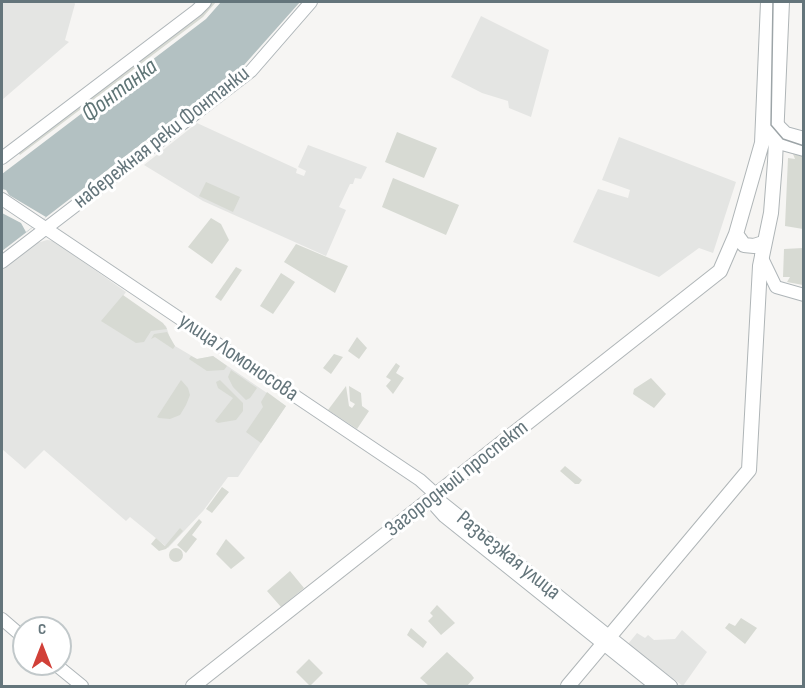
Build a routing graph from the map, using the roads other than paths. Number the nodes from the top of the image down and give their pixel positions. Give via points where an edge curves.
1 (205, 2) edge
2 (311, 2) edge
3 (768, 2) edge
4 (782, 2) edge
5 (763, 122) junction
6 (778, 125) junction
7 (804, 138) edge
8 (777, 140) junction
9 (804, 150) edge
10 (2, 158) edge
11 (747, 197) junction
12 (2, 199) edge
13 (772, 201) junction
14 (41, 226) junction
15 (736, 234) junction
16 (762, 249) junction
17 (2, 262) edge
18 (804, 295) edge
19 (435, 497) junction
20 (606, 640) junction
21 (69, 676) edge
22 (199, 685) edge
23 (81, 687) edge
24 (568, 687) edge
25 (656, 687) edge
26 (672, 687) edge

1 - 10 street
2 - 14 street, набережная реки Фонтанки via 250,71
3 - 5 main road
4 - 6 main road
5 - 8 street
5 - 11 main road via 760,152
6 - 7 street via 786,133
6 - 8 main road
8 - 9 street
8 - 13 main road
11 - 13 main road via 758,190
11 - 15 main road
12 - 14 street, улица Ломоносова
13 - 16 main road
14 - 17 street, набережная реки Фонтанки
14 - 19 street, улица Ломоносова via 420,480
15 - 16 main road via 744,245
15 - 19 main road, Загородный проспект via 720,271
16 - 18 street via 776,287
16 - 20 main road via 749,470
19 - 20 street, Разъезжая улица
19 - 22 main road, Загородный проспект
20 - 24 main road
20 - 25 street, Разъезжая улица
20 - 26 street, Разъезжая улица
21 - 23 street

